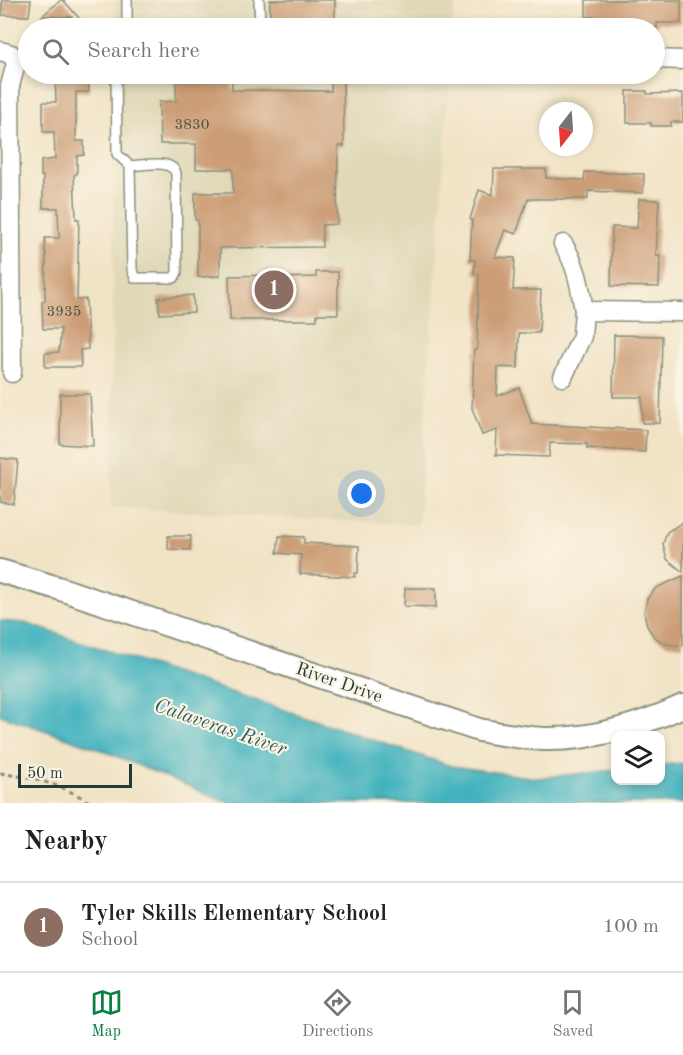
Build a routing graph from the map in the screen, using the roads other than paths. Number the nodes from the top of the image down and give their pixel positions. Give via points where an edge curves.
1 (127, 0) edge
2 (259, 0) edge
3 (126, 18) edge
4 (260, 18) edge
5 (5, 52) edge
6 (665, 59) edge
7 (683, 60) edge
8 (116, 84) edge
9 (130, 166) junction
10 (563, 244) dead end
11 (584, 311) junction
12 (683, 312) edge
13 (12, 373) dead end
14 (562, 377) dead end
15 (0, 572) edge
16 (683, 706) edge

1 - 3 lane
2 - 4 lane
5 - 13 street via 16,63 10,86
6 - 7 street
8 - 9 lane via 117,154
9 - 9 lane via 168,165 176,173 174,278 135,278
10 - 11 street via 573,259
11 - 12 street
11 - 14 street via 582,336
15 - 16 street, River Drive via 479,730 520,737 594,734 654,719

